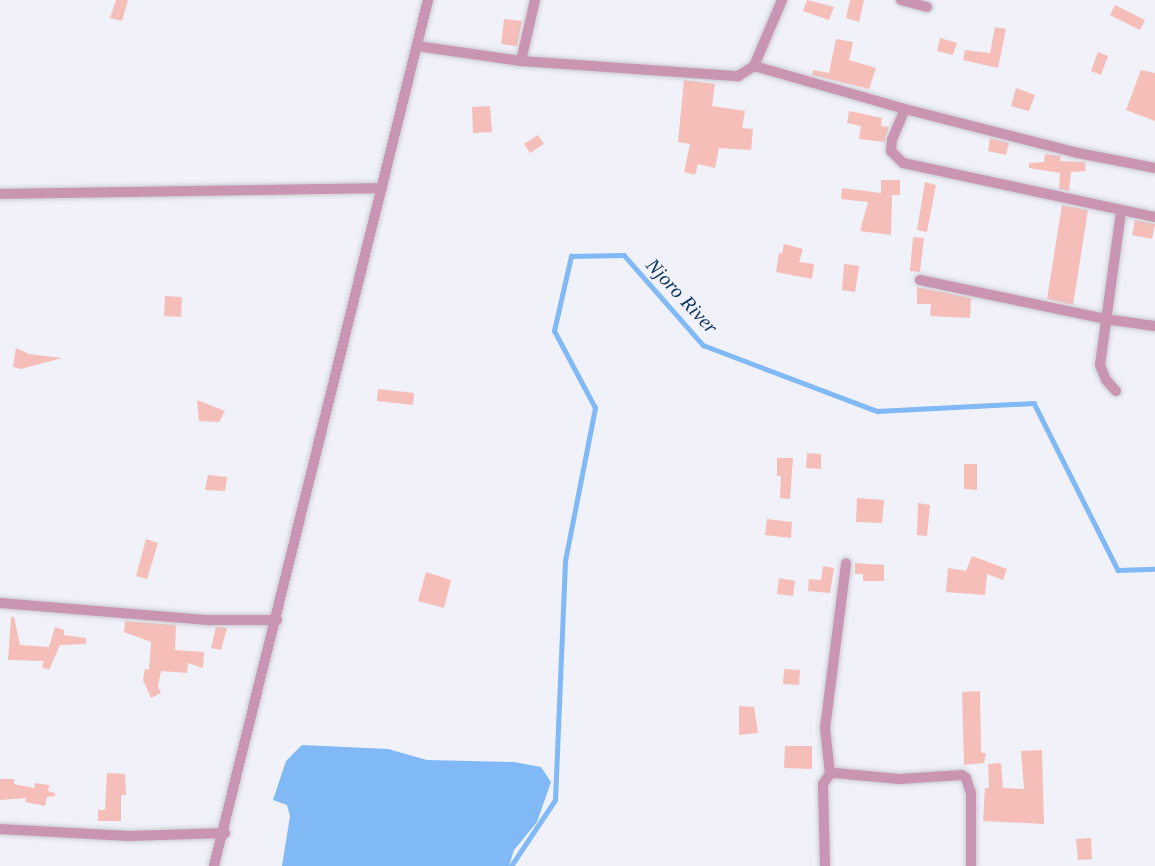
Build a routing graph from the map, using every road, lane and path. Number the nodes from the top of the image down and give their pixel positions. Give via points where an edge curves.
1 (428, 0) edge
2 (535, 0) edge
3 (782, 0) edge
4 (901, 0) edge
5 (927, 7) dead end
6 (417, 46) junction
7 (521, 62) junction
8 (754, 66) junction
9 (905, 109) junction
10 (1155, 168) edge
11 (382, 188) junction
12 (0, 194) edge
13 (1121, 211) junction
14 (1155, 217) edge
15 (920, 280) dead end
16 (1105, 319) junction
17 (1155, 326) edge
18 (1116, 390) dead end
19 (846, 563) dead end
20 (0, 603) edge
21 (276, 620) junction
22 (830, 774) junction
23 (0, 829) edge
24 (225, 833) junction
25 (214, 866) edge
26 (825, 866) edge
27 (971, 866) edge

1 - 6 street
2 - 7 street
3 - 8 street
4 - 5 street
6 - 7 street
6 - 11 street
7 - 8 street via 734,76 743,75
8 - 9 street
9 - 10 street via 1078,153
9 - 13 street via 892,139 891,152 903,163
11 - 12 street
11 - 21 street
13 - 14 street
13 - 16 street
15 - 16 street
16 - 17 street
16 - 18 street via 1100,365 1106,380
19 - 22 street via 825,728
20 - 21 street via 208,620
21 - 24 street
22 - 26 street via 823,784
22 - 27 street via 899,779 962,776 969,782 971,793
23 - 24 street via 129,836
24 - 25 street

